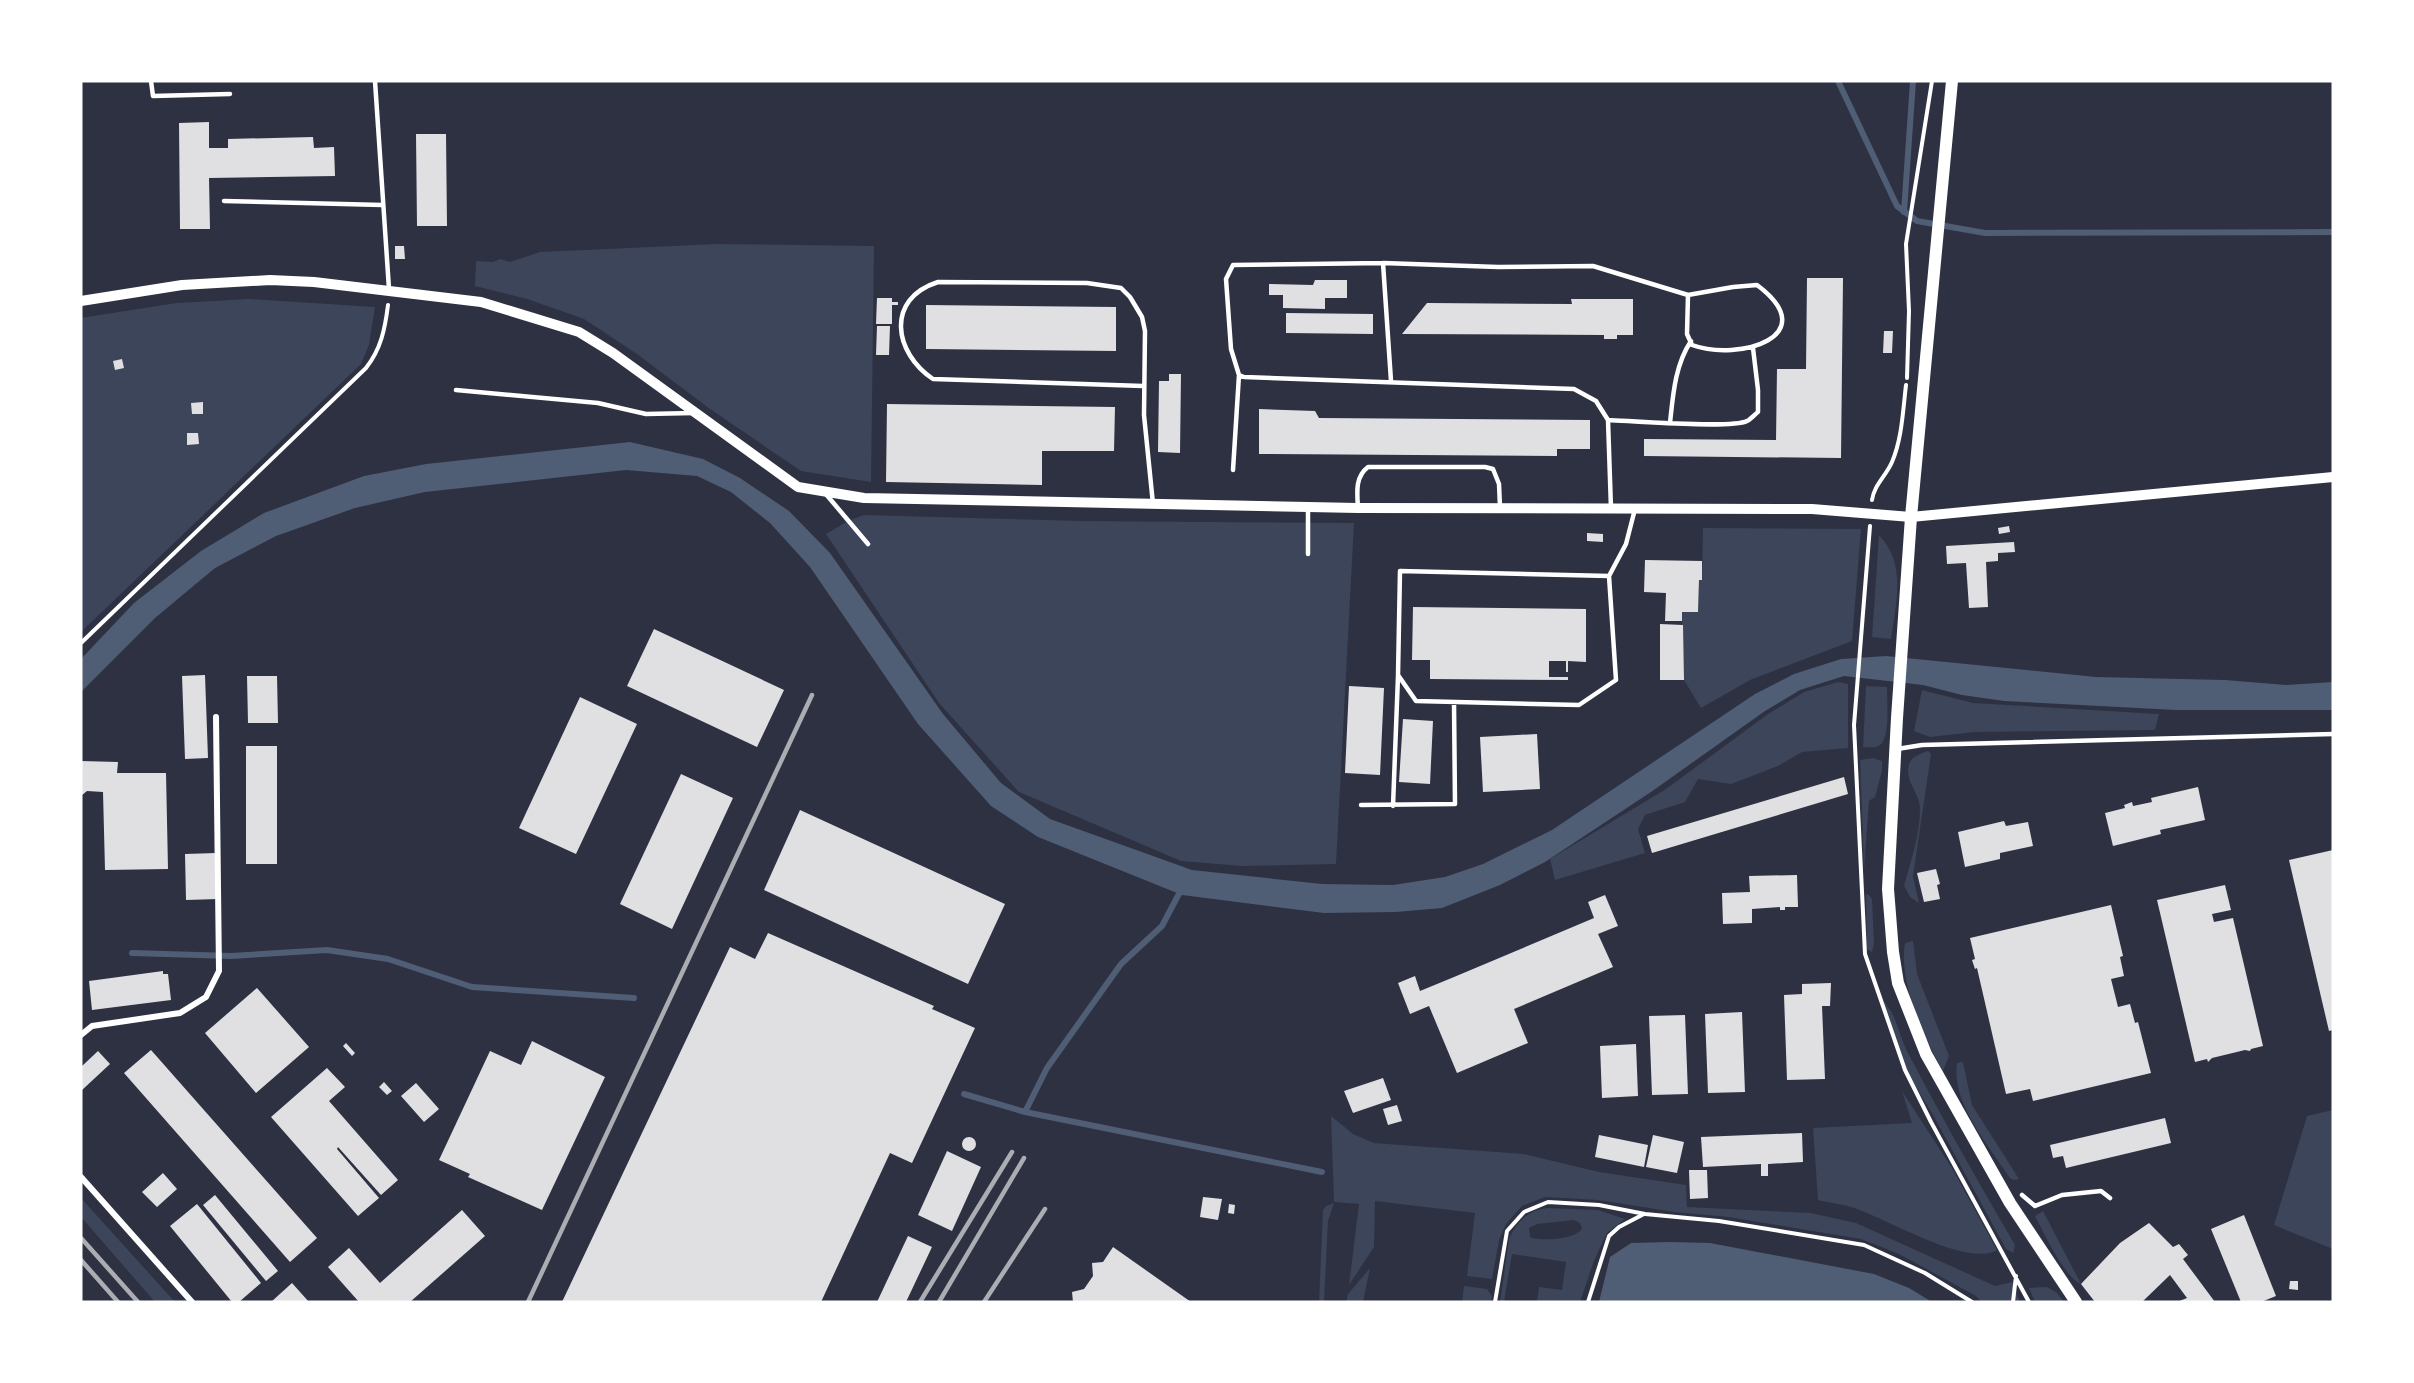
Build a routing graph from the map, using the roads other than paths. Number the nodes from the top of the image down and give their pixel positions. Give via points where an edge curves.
1 (152, 81) edge
2 (375, 81) edge
3 (1952, 81) edge
4 (230, 94) dead end
5 (224, 201) dead end
6 (382, 205) junction
7 (1383, 262) junction
8 (389, 292) junction
9 (1688, 296) junction
10 (81, 301) edge
11 (1691, 341) junction
12 (1752, 348) junction
13 (1239, 375) junction
14 (1391, 381) junction
15 (1143, 386) junction
16 (456, 390) dead end
17 (696, 413) junction
18 (1608, 420) junction
19 (1670, 423) junction
20 (1233, 470) dead end
21 (2333, 477) edge
22 (823, 491) junction
23 (1153, 504) junction
24 (1308, 507) junction
25 (1500, 507) junction
26 (1358, 508) junction
27 (1611, 509) junction
28 (1635, 509) junction
29 (1911, 517) junction
30 (868, 544) dead end
31 (1308, 554) dead end
32 (1609, 576) junction
33 (1398, 675) junction
34 (1454, 702) junction
35 (216, 717) dead end
36 (2333, 734) edge
37 (1895, 749) junction
38 (1361, 805) dead end
39 (1393, 806) junction
40 (81, 1035) edge
41 (81, 1178) edge
42 (2022, 1195) dead end
43 (2110, 1198) dead end
44 (192, 1302) edge
45 (2076, 1302) edge

1 - 4 lane via 153,96
2 - 6 lane
3 - 29 main road
5 - 6 lane
6 - 8 lane
7 - 9 lane via 1593,267
7 - 13 lane via 1233,265 1226,279 1231,349
7 - 14 lane
8 - 10 street via 314,282 240,280
8 - 17 street via 481,302 579,332
9 - 11 lane via 1687,334
9 - 12 lane via 1757,285 1773,297 1782,318 1779,331 1767,343
11 - 12 lane via 1706,350
11 - 19 lane via 1680,365
12 - 19 lane via 1758,412 1748,421 1734,424
13 - 14 lane
13 - 20 lane
14 - 18 lane via 1574,389 1596,401
15 - 15 lane via 1142,317 1121,288 1087,283 938,282 914,293 902,313 902,328 915,365 933,379
15 - 23 lane
16 - 17 lane via 598,403 646,414
17 - 22 street via 798,487
18 - 19 lane
18 - 27 lane
21 - 29 street
22 - 23 street via 864,498
22 - 30 lane
23 - 24 street
24 - 26 street
24 - 31 lane
25 - 26 street
25 - 26 lane via 1499,484 1493,469 1368,467 1360,473 1358,481
25 - 27 street
27 - 28 street
28 - 29 street via 1812,509
28 - 32 lane via 1626,544
29 - 37 main road
32 - 33 lane via 1400,571
32 - 34 lane via 1616,680 1579,705
33 - 34 lane via 1416,701
33 - 39 lane
34 - 39 lane via 1455,804
35 - 40 street via 219,971 206,998 180,1013 92,1026
36 - 37 lane via 1922,745
37 - 45 main road via 1888,889 1898,983 1926,1054 1948,1095 2010,1203
38 - 39 lane
41 - 44 street
42 - 43 lane via 2036,1206 2062,1195 2101,1191

